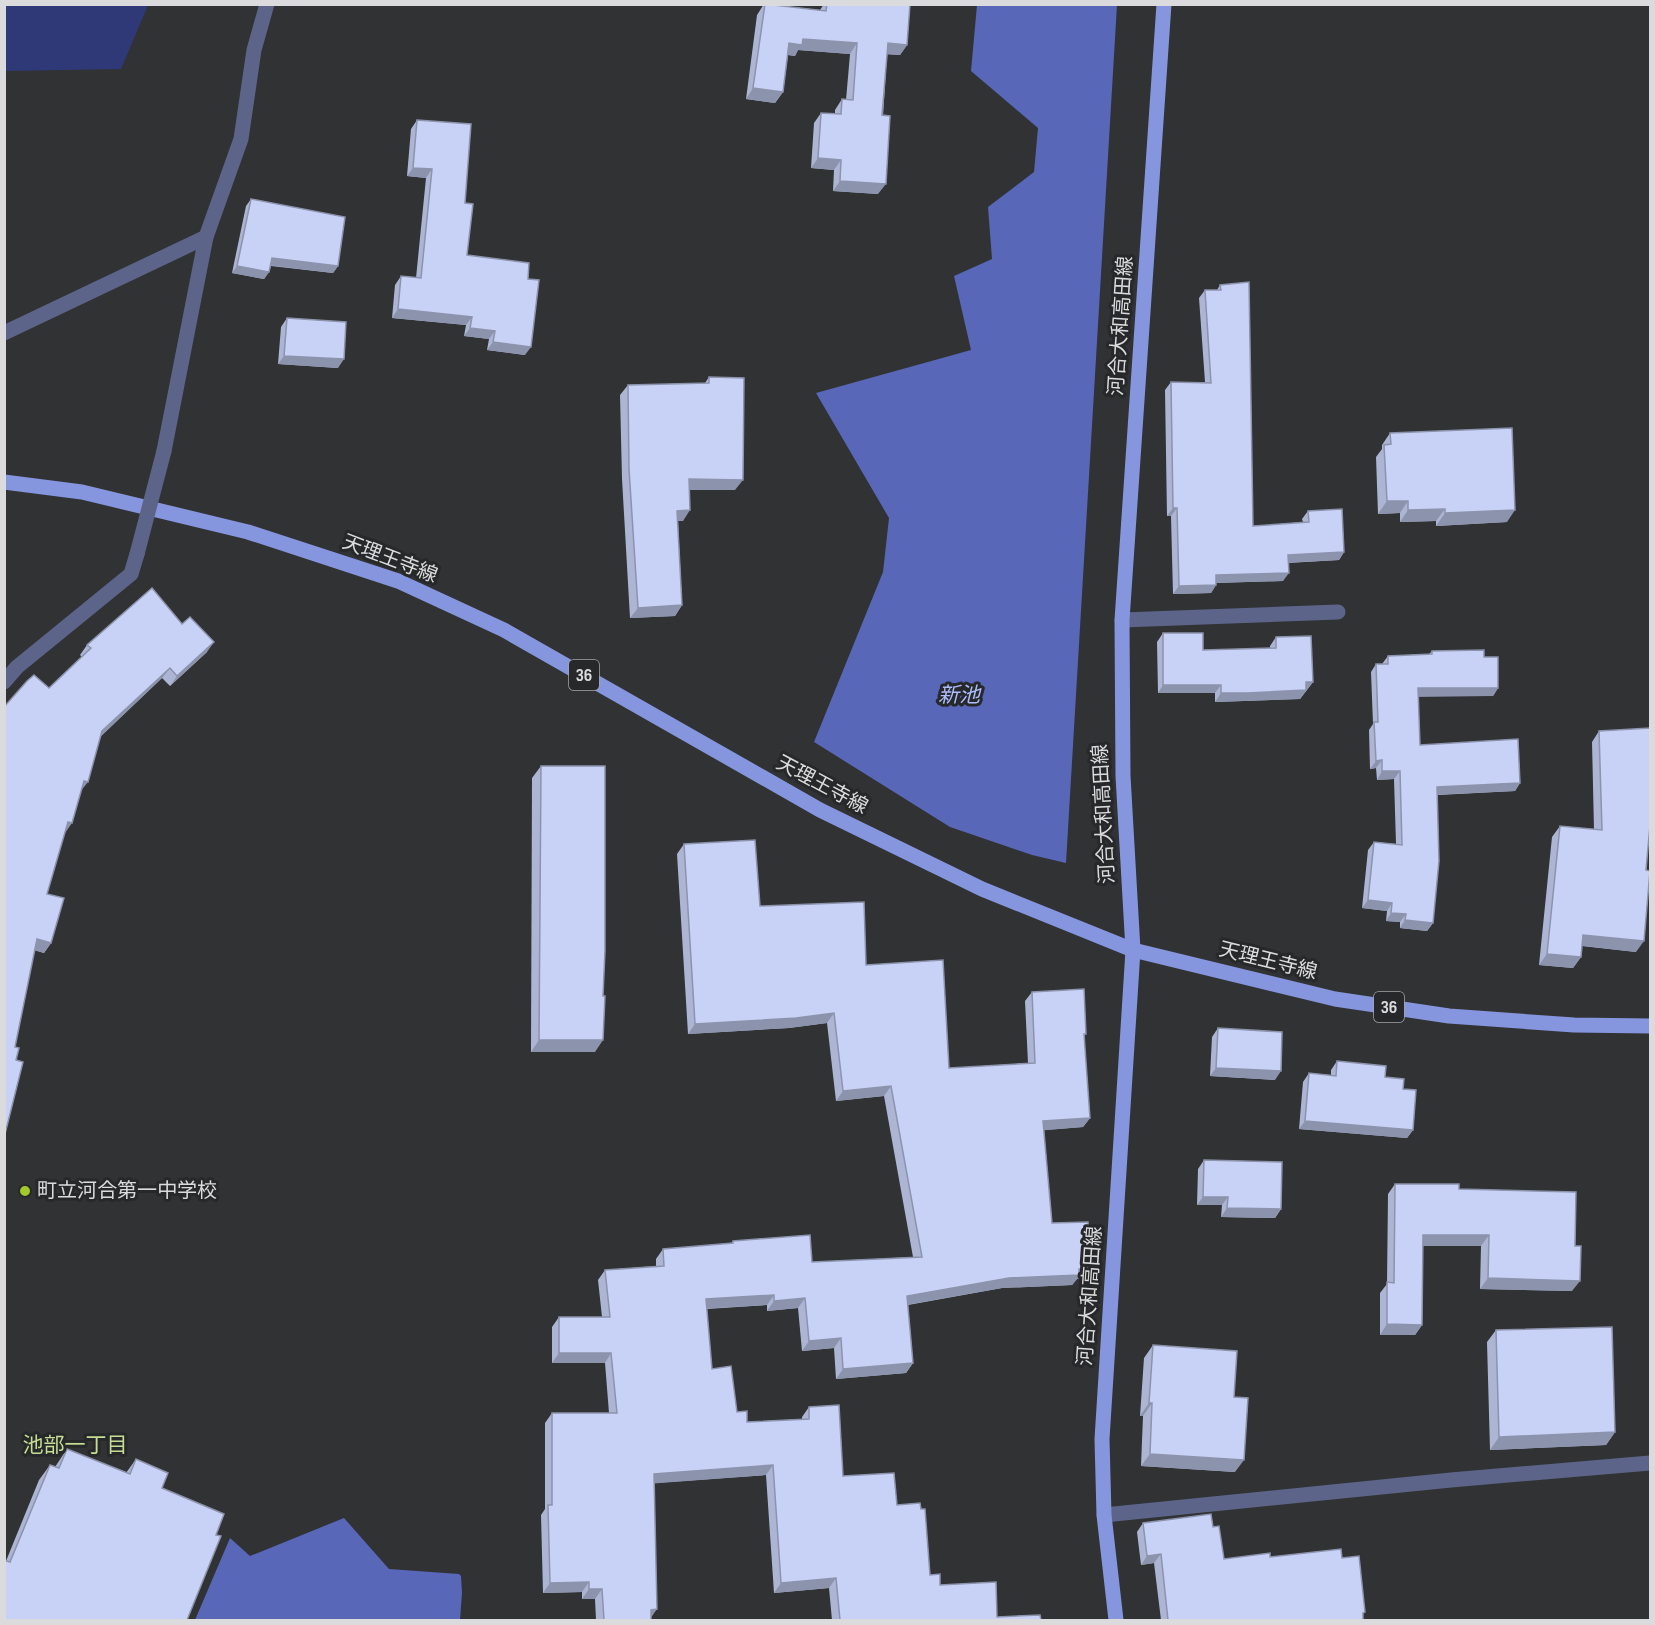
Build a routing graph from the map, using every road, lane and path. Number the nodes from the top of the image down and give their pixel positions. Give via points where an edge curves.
1 (267, 4) edge
2 (1164, 4) edge
3 (206, 237) junction
4 (4, 333) edge
5 (4, 482) edge
6 (1338, 612) dead end
7 (1122, 620) junction
8 (4, 682) edge
9 (1133, 950) junction
10 (1650, 1026) edge
11 (1650, 1463) edge
12 (1104, 1515) junction
13 (1116, 1620) edge

1 - 3 street via 254,50 241,139
2 - 7 main road, 河合大和高田線
3 - 4 street
3 - 8 street, bridge via 164,451 131,574 17,667
5 - 9 main road, 天理王寺線 / 36 via 82,492 248,532 398,581 504,630 820,810 982,889
6 - 7 street
7 - 9 main road, 河合大和高田線 via 1123,777
9 - 10 main road, 天理王寺線 / 36 via 1335,999 1449,1016
9 - 12 main road, 河合大和高田線 via 1102,1439
11 - 12 street
12 - 13 main road, 河合大和高田線

